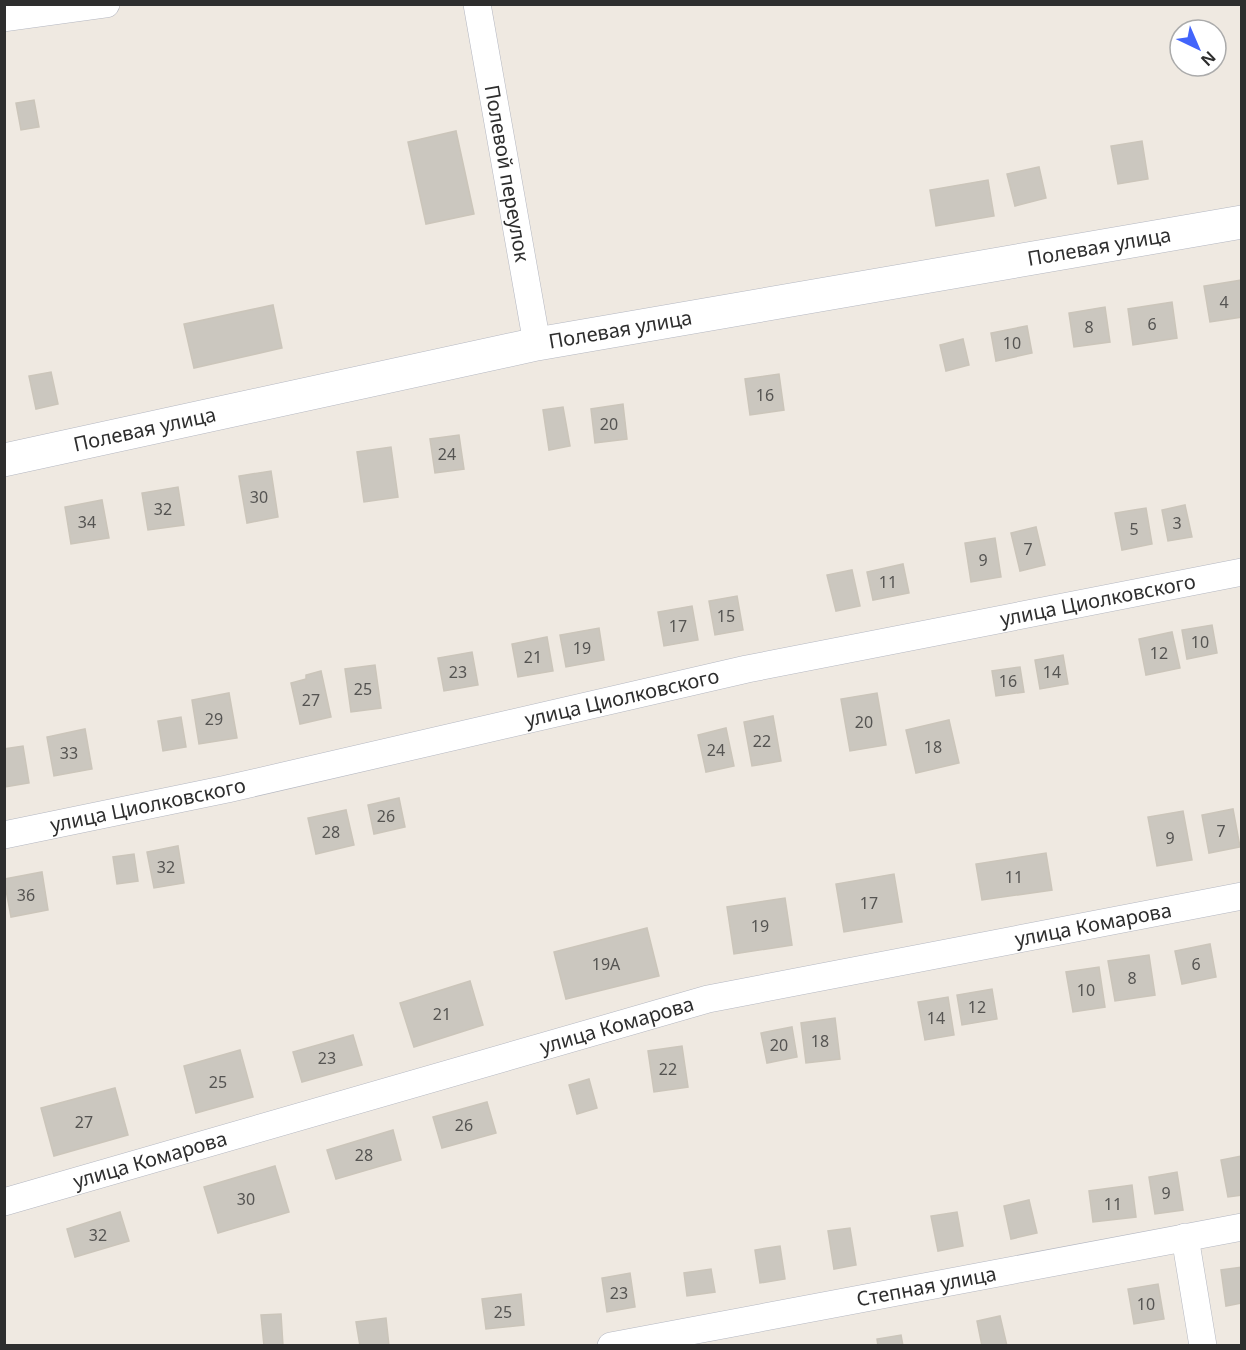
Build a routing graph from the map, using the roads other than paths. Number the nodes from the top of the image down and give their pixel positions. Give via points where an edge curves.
1 (106, 4) edge
2 (477, 4) edge
3 (4, 18) edge
4 (1242, 222) edge
5 (537, 344) junction
6 (4, 460) edge
7 (1242, 572) edge
8 (4, 836) edge
9 (1242, 896) edge
10 (4, 1202) edge
11 (1242, 1227) edge
12 (1185, 1237) junction
13 (665, 1340) edge
14 (610, 1346) edge
15 (1203, 1346) edge

1 - 3 street
2 - 5 street, Полевой переулок
4 - 5 street, Полевая улица
5 - 6 street, Полевая улица
7 - 8 street, улица Циолковского via 747,669 228,789
9 - 10 street, улица Комарова via 708,999
11 - 12 street, Степная улица
12 - 13 street, Степная улица
12 - 15 street
13 - 14 street, Степная улица

